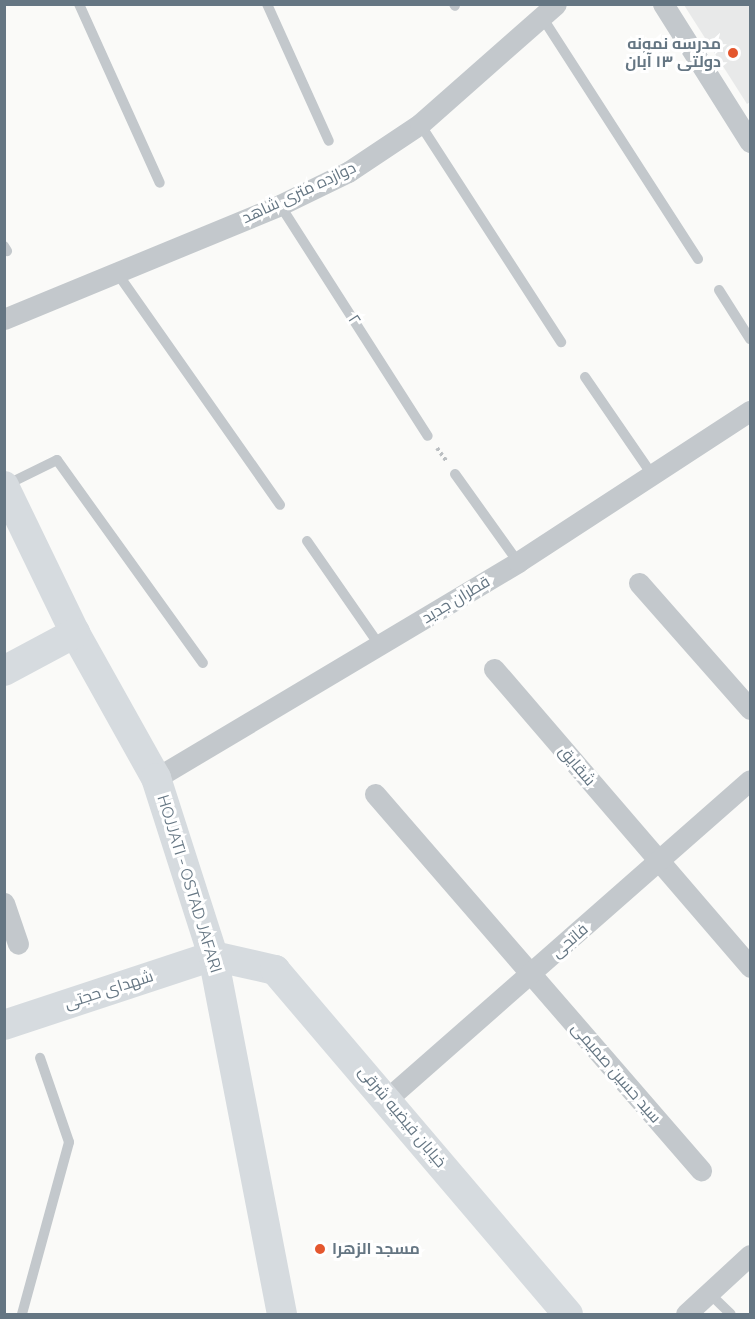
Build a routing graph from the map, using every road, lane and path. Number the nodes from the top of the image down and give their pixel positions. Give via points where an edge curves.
1 (79, 4) edge
2 (267, 4) edge
3 (663, 4) edge
4 (549, 11) edge
5 (420, 124) junction
6 (329, 141) dead end
7 (750, 142) edge
8 (160, 183) dead end
9 (280, 205) junction
10 (698, 259) dead end
11 (115, 270) junction
12 (718, 290) dead end
13 (4, 319) edge
14 (750, 339) edge
15 (561, 342) dead end
16 (585, 377) dead end
17 (750, 411) edge
18 (428, 436) joint
19 (455, 474) joint
20 (651, 474) junction
21 (4, 486) edge
22 (280, 505) dead end
23 (307, 541) dead end
24 (518, 562) junction
25 (639, 583) dead end
26 (75, 633) junction
27 (380, 646) junction
28 (203, 663) dead end
29 (495, 669) dead end
30 (4, 671) edge
31 (750, 709) edge
32 (156, 778) junction
33 (750, 780) edge
34 (375, 794) dead end
35 (660, 863) junction
36 (4, 903) edge
37 (18, 944) dead end
38 (213, 956) junction
39 (750, 967) edge
40 (531, 976) junction
41 (4, 1025) edge
42 (40, 1058) dead end
43 (387, 1100) junction
44 (701, 1171) dead end
45 (750, 1256) edge
46 (709, 1293) junction
47 (22, 1314) edge
48 (282, 1314) edge
49 (568, 1314) edge
50 (686, 1314) edge
51 (731, 1314) edge

1 - 8 lane
2 - 6 lane
3 - 7 street
4 - 5 street, دوازده متری شاهد
4 - 10 lane
5 - 9 street, دوازده متری شاهد via 348,172
5 - 15 lane
9 - 11 street, دوازده متری شاهد
9 - 18 lane, ۲
11 - 13 street, دوازده متری شاهد
11 - 22 lane
12 - 14 lane
16 - 20 lane
17 - 20 street, قطران جدید
18 - 19 path
19 - 24 lane
20 - 24 street, قطران جدید
21 - 26 main road, HOJJATI - OSTAD JAFARI
21 - 28 lane via 57,460
23 - 27 lane
24 - 27 street, قطران جدید
25 - 31 street
26 - 30 main road
26 - 32 main road, HOJJATI - OSTAD JAFARI
27 - 32 street, قطران جدید
29 - 35 street, شقایق
32 - 38 main road, HOJJATI - OSTAD JAFARI
33 - 35 street, فاتحی
34 - 40 street, سید حسین صمیمی
35 - 39 street, شقایق
35 - 40 street, فاتحی
36 - 37 street
38 - 41 main road, شهدای حجتی
38 - 43 main road, خیابان فیضیه شرقی via 275,970
38 - 48 main road, HOJJATI - OSTAD JAFARI
40 - 43 street, فاتحی
40 - 44 street, سید حسین صمیمی
42 - 47 lane via 69,1142
43 - 49 main road, خیابان فیضیه شرقی
45 - 46 street
46 - 50 street
46 - 51 lane

